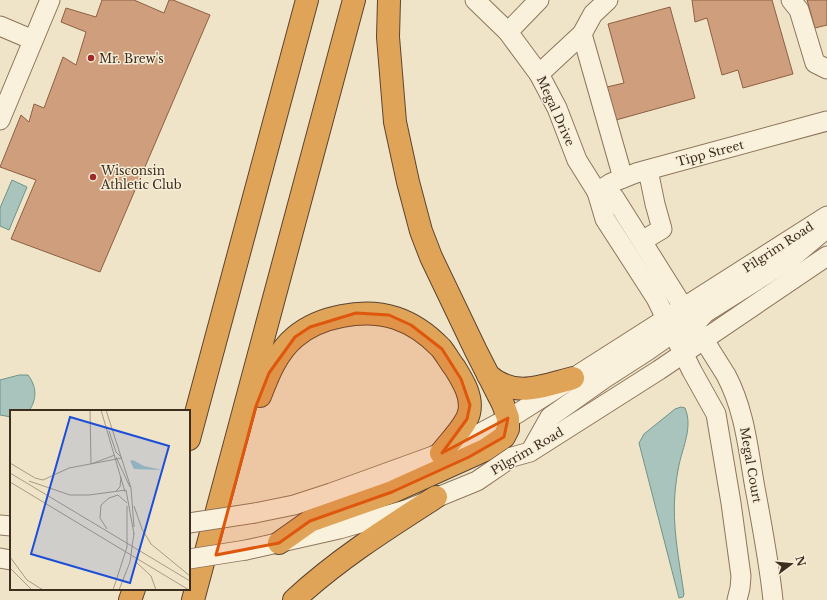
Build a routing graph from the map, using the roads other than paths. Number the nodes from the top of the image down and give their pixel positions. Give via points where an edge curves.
1 (50, 0) edge
2 (306, 0) edge
3 (354, 0) edge
4 (389, 0) edge
5 (475, 0) edge
6 (539, 0) edge
7 (608, 0) edge
8 (791, 0) edge
9 (0, 26) edge
10 (508, 32) junction
11 (582, 34) junction
12 (33, 40) junction
13 (289, 66) junction
14 (827, 69) edge
15 (539, 74) junction
16 (0, 120) edge
17 (827, 121) edge
18 (648, 170) junction
19 (623, 178) junction
20 (597, 192) junction
21 (827, 216) edge
22 (827, 228) edge
23 (642, 241) junction
24 (827, 256) edge
25 (684, 308) junction
26 (669, 326) junction
27 (699, 332) junction
28 (683, 353) junction
29 (488, 375) junction
30 (573, 378) junction
31 (183, 410) edge
32 (508, 418) junction
33 (190, 435) edge
34 (441, 452) junction
35 (530, 452) junction
36 (436, 497) junction
37 (190, 523) edge
38 (0, 525) edge
39 (10, 526) edge
40 (279, 544) junction
41 (0, 558) edge
42 (190, 559) edge
43 (10, 560) edge
44 (134, 590) edge
45 (149, 590) edge
46 (130, 600) edge
47 (146, 600) edge
48 (193, 600) edge
49 (204, 600) edge
50 (294, 600) edge
51 (737, 600) edge
52 (773, 600) edge

1 - 12 street
2 - 13 highway
3 - 48 highway
4 - 29 highway via 388,37 395,122 408,182 431,257
5 - 10 street, Megal Drive
6 - 10 street
7 - 11 street via 593,14
8 - 14 street via 799,10 815,62
9 - 12 street
10 - 15 street, Megal Drive
11 - 15 street
11 - 19 street
12 - 16 street
13 - 31 highway via 239,206
13 - 33 highway
15 - 20 street, Megal Drive via 557,108 574,154
17 - 18 street, Tipp Street
18 - 19 street, Tipp Street
18 - 23 street via 662,229
19 - 20 street, Tipp Street
20 - 23 street via 614,197
20 - 26 street, Megal Drive via 605,219 650,288
21 - 25 street, Pilgrim Road
22 - 27 street via 789,260 705,313
23 - 25 street
24 - 27 street, Pilgrim Road
25 - 26 street
25 - 27 street
26 - 28 street, Megal Drive
26 - 30 street
26 - 35 street via 667,337 550,417
27 - 28 street, Pilgrim Road
27 - 52 street, Megal Court via 726,375 742,413
28 - 35 street, Pilgrim Road
28 - 51 street, Megal Court via 718,422 741,576
29 - 30 highway via 503,386 517,389 533,388
29 - 32 highway
30 - 32 street
32 - 34 street
32 - 40 highway via 506,433 485,450 392,492 310,521
34 - 37 street, bridge via 284,508
34 - 49 highway via 467,419 470,405 462,379 442,349 412,325 389,315 356,313 310,327 295,337 279,355 266,380 256,406
35 - 36 street, Pilgrim Road via 512,457 477,481
36 - 40 street, Pilgrim Road via 379,518
36 - 50 highway via 358,548 319,577
38 - 39 street
40 - 42 street, Pilgrim Road, bridge
41 - 43 street
44 - 46 highway
45 - 47 highway

